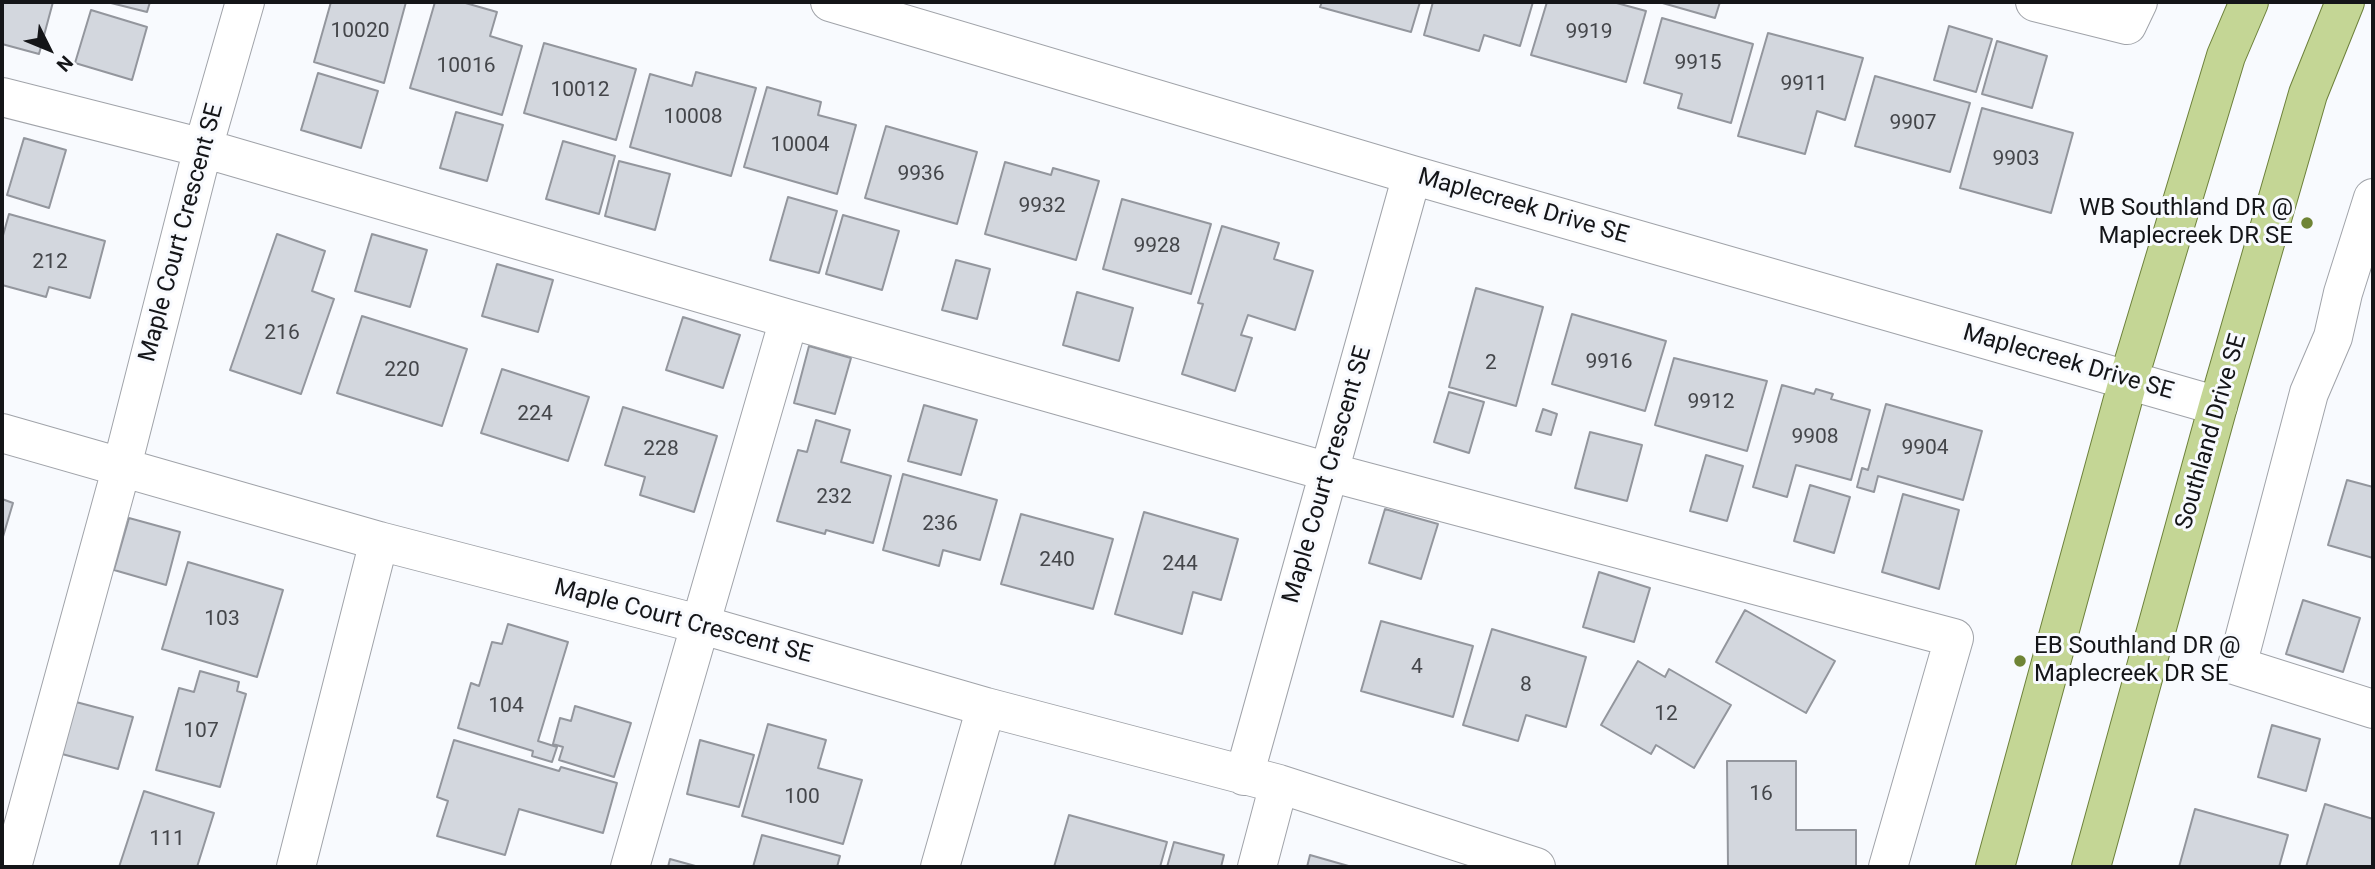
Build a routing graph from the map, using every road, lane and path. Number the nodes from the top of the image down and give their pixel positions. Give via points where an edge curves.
1 (245, 2) edge
2 (830, 2) edge
3 (2035, 2) edge
4 (2138, 2) edge
5 (2249, 2) edge
6 (2345, 2) edge
7 (874, 8) edge
8 (2, 97) edge
9 (202, 148) junction
10 (1412, 175) junction
11 (2373, 198) edge
12 (789, 319) junction
13 (2128, 381) junction
14 (2218, 406) junction
15 (2, 433) edge
16 (122, 466) junction
17 (1329, 472) junction
18 (379, 541) junction
19 (699, 624) junction
20 (986, 708) junction
21 (2373, 709) edge
22 (1261, 780) junction
23 (12, 867) edge
24 (296, 867) edge
25 (630, 867) edge
26 (940, 867) edge
27 (1257, 867) edge
28 (1536, 867) edge
29 (1888, 867) edge
30 (1995, 867) edge
31 (2091, 867) edge

1 - 9 street, Maple Court Crescent SE
2 - 7 street, Maplecreek Drive SE
3 - 4 street via 2127,25
5 - 13 main road via 2226,56
6 - 14 main road, Southland Drive SE via 2308,94
7 - 10 street, Maplecreek Drive SE
8 - 9 street
9 - 12 street
9 - 16 street, Maple Court Crescent SE
10 - 13 street, Maplecreek Drive SE
10 - 17 street, Maple Court Crescent SE
11 - 21 street via 2333,337 2309,393 2236,666
12 - 17 street
12 - 19 street
13 - 14 street, Maplecreek Drive SE
13 - 30 main road
14 - 31 main road, Southland Drive SE
15 - 16 street, Maple Court Crescent SE
16 - 18 street, Maple Court Crescent SE
16 - 23 street
17 - 22 street, Maple Court Crescent SE
17 - 29 street via 1954,638
18 - 19 street, Maple Court Crescent SE
18 - 24 street
19 - 20 street, Maple Court Crescent SE
19 - 25 street
20 - 22 street, Maple Court Crescent SE
20 - 26 street
22 - 27 street
22 - 28 street, Maple Court Crescent SE

